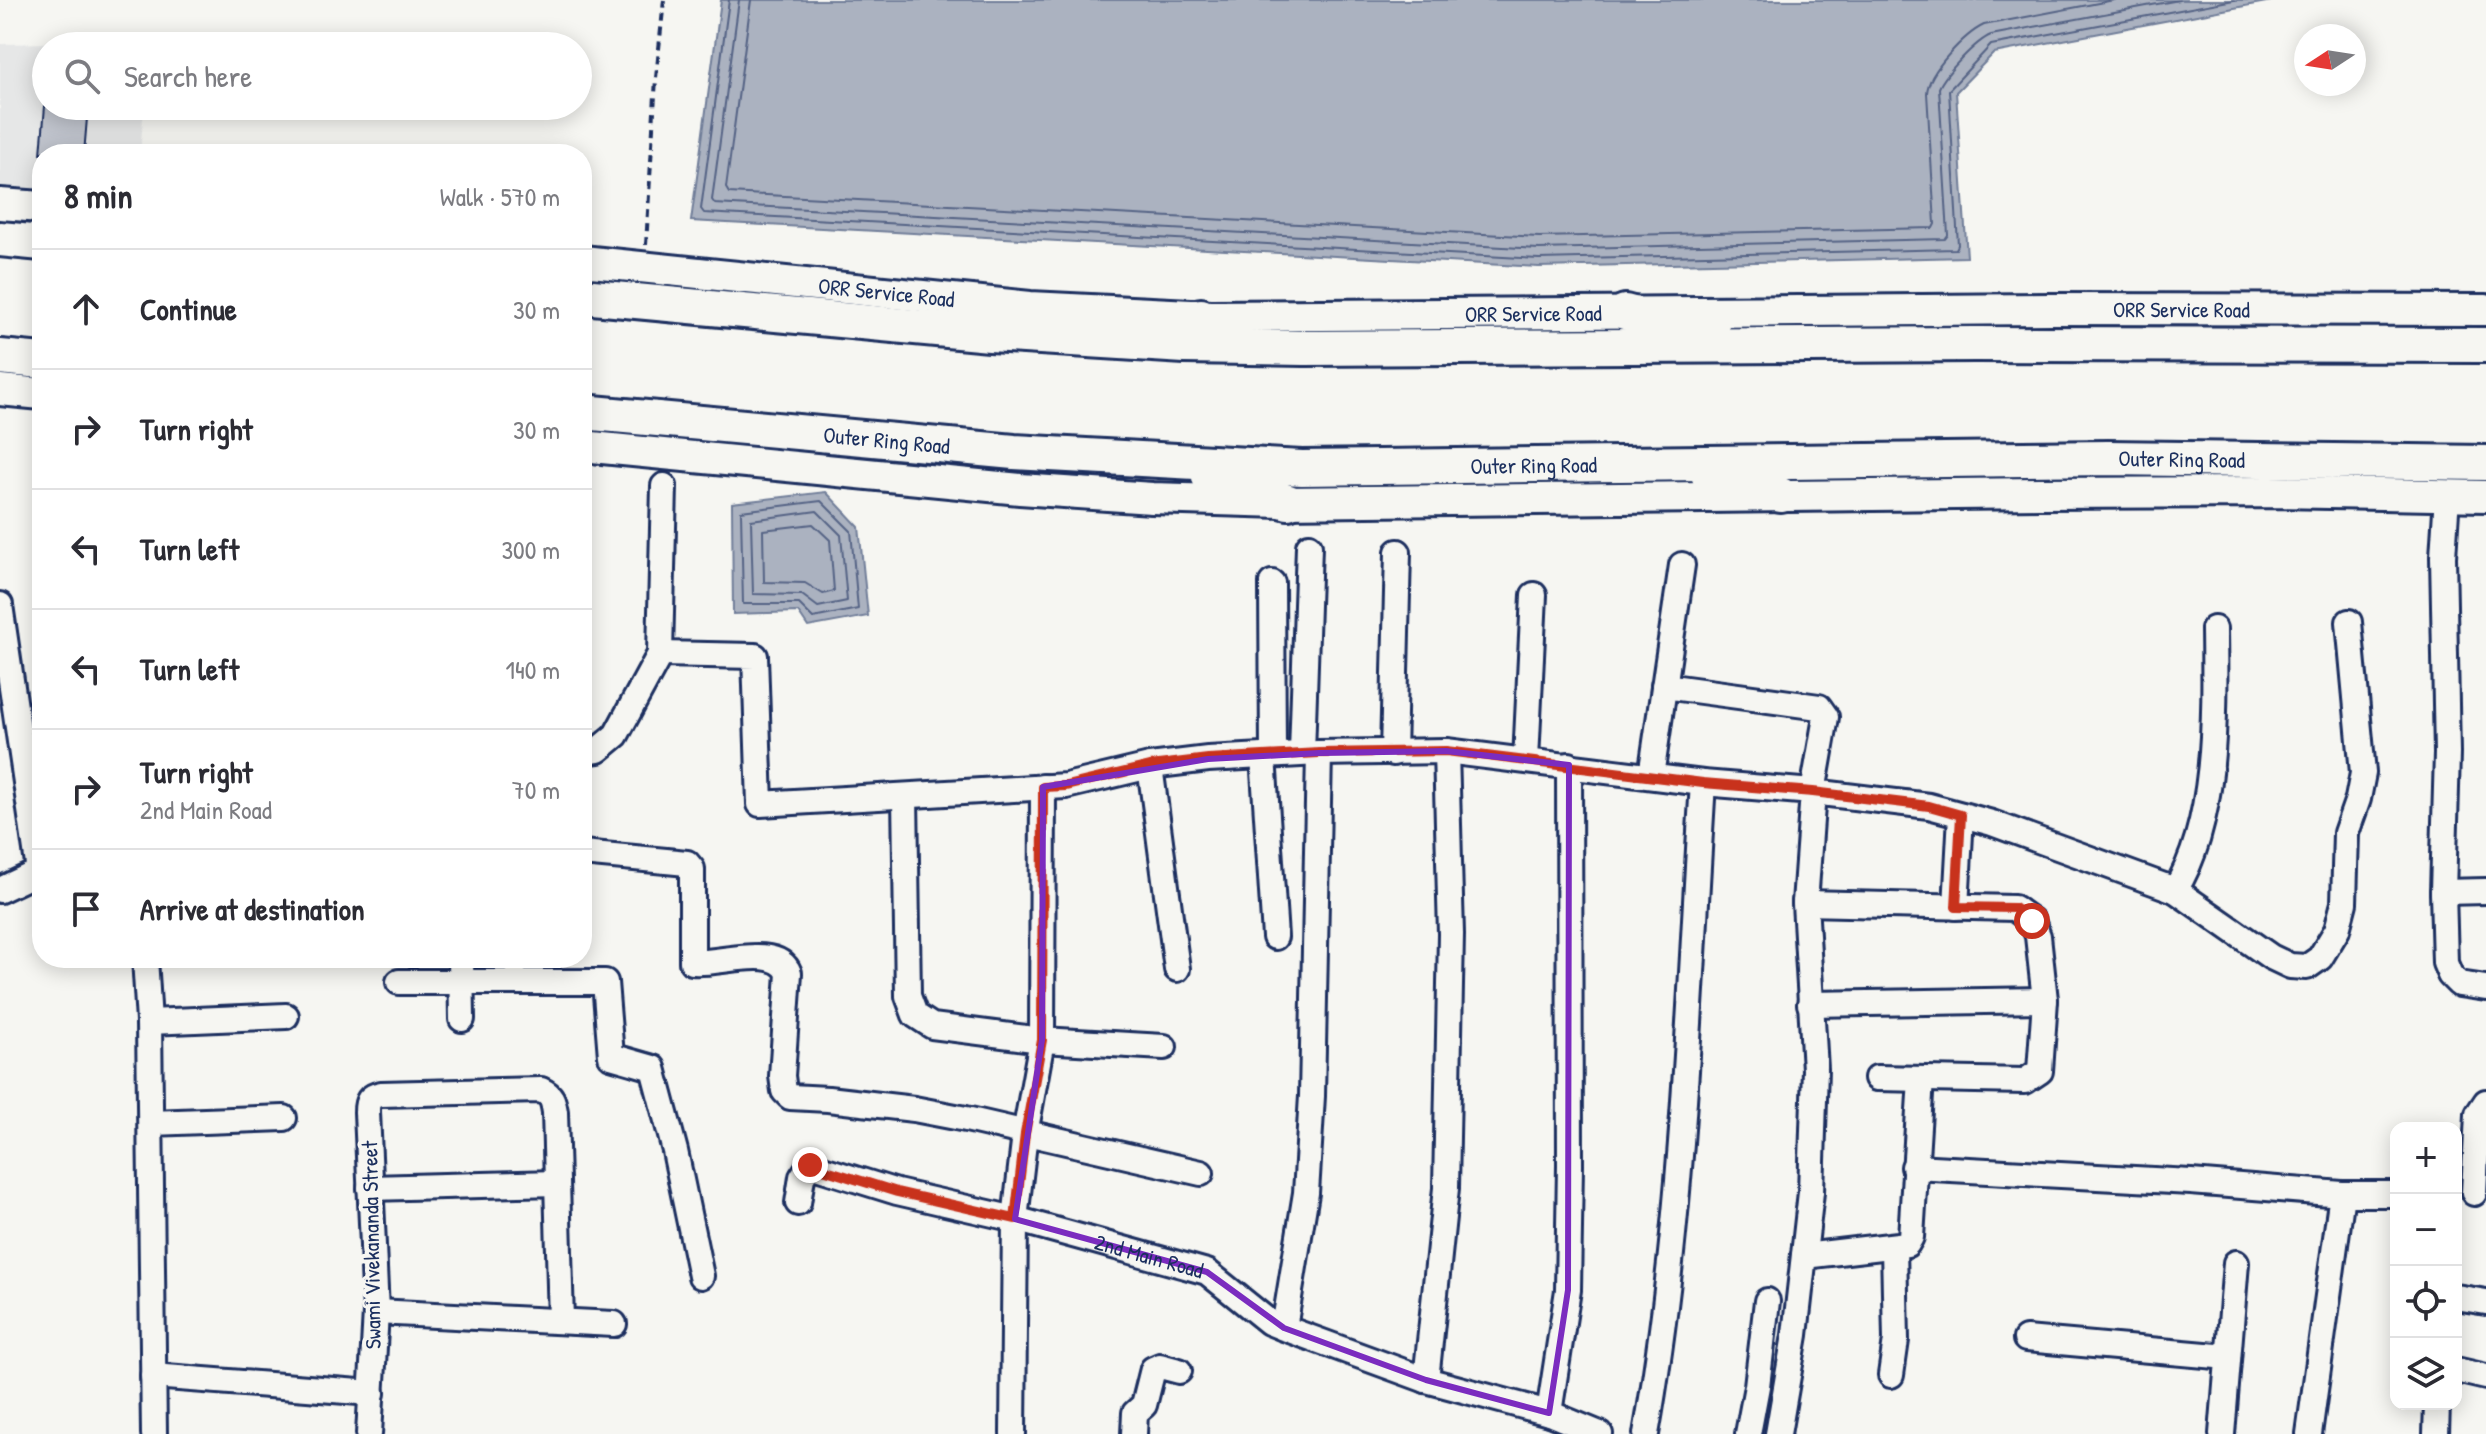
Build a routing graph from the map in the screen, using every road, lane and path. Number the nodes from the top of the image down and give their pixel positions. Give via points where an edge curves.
1 (664, 0) edge
2 (0, 204) edge
3 (32, 206) edge
4 (0, 239) edge
5 (32, 242) edge
6 (592, 262) edge
7 (644, 267) junction
8 (592, 297) edge
9 (2486, 310) edge
10 (1625, 312) junction
11 (1201, 316) junction
12 (1079, 340) junction
13 (2486, 345) edge
14 (1757, 347) junction
15 (0, 357) edge
16 (32, 360) edge
17 (0, 390) edge
18 (32, 393) edge
19 (592, 413) edge
20 (592, 447) edge
21 (1164, 463) junction
22 (2486, 463) edge
23 (1676, 465) junction
24 (664, 486) dead end
25 (1781, 495) junction
26 (2447, 495) junction
27 (2486, 496) edge
28 (1288, 502) junction
29 (1309, 546) dead end
30 (1398, 552) dead end
31 (1682, 565) dead end
32 (1272, 583) dead end
33 (1534, 595) dead end
34 (0, 605) edge
35 (2349, 622) dead end
36 (2214, 629) dead end
37 (660, 654) junction
38 (1664, 686) junction
39 (592, 751) edge
40 (1446, 751) junction
41 (1311, 753) junction
42 (1393, 753) junction
43 (1268, 755) junction
44 (1526, 760) junction
45 (1569, 765) junction
46 (1150, 766) junction
47 (1651, 776) junction
48 (1703, 783) junction
49 (1043, 787) junction
50 (1813, 792) junction
51 (905, 796) junction
52 (1961, 815) junction
53 (32, 817) edge
54 (592, 854) edge
55 (32, 874) edge
56 (0, 890) edge
57 (2175, 890) junction
58 (2486, 891) edge
59 (2443, 892) junction
60 (1805, 903) junction
61 (1956, 907) junction
62 (1275, 937) dead end
63 (146, 968) edge
64 (461, 968) edge
65 (1177, 969) dead end
66 (399, 982) dead end
67 (461, 983) junction
68 (2486, 988) edge
69 (2045, 1000) junction
70 (1810, 1004) junction
71 (286, 1016) dead end
72 (462, 1019) dead end
73 (149, 1022) junction
74 (1042, 1040) junction
75 (1164, 1047) dead end
76 (1877, 1078) dead end
77 (1921, 1079) junction
78 (2486, 1102) edge
79 (284, 1118) dead end
80 (151, 1123) junction
81 (1025, 1134) junction
82 (1914, 1167) junction
83 (1201, 1173) dead end
84 (557, 1183) junction
85 (370, 1188) junction
86 (2342, 1194) junction
87 (2390, 1194) edge
88 (2472, 1194) edge
89 (798, 1203) dead end
90 (1015, 1219) junction
91 (1894, 1247) junction
92 (1804, 1256) junction
93 (2236, 1263) dead end
94 (701, 1276) dead end
95 (2462, 1298) edge
96 (1767, 1301) dead end
97 (2486, 1302) edge
98 (376, 1312) junction
99 (561, 1321) junction
100 (614, 1324) dead end
101 (1284, 1328) junction
102 (2026, 1339) dead end
103 (2228, 1357) junction
104 (1179, 1371) dead end
105 (2462, 1371) edge
106 (1891, 1375) dead end
107 (153, 1376) junction
108 (2486, 1377) edge
109 (1426, 1380) junction
110 (372, 1393) junction
111 (2437, 1410) edge
112 (1549, 1413) junction
113 (154, 1434) edge
114 (369, 1434) edge
115 (1013, 1434) edge
116 (1134, 1434) edge
117 (1600, 1434) edge
118 (1646, 1434) edge
119 (1748, 1434) edge
120 (1778, 1434) edge
121 (2222, 1434) edge
122 (2309, 1434) edge
123 (2436, 1434) edge

1 - 7 path
2 - 3 main road
4 - 5 highway
6 - 7 main road, ORR Service Road
7 - 11 main road, ORR Service Road via 1030,307
8 - 12 highway
9 - 10 main road, ORR Service Road
10 - 11 main road, ORR Service Road
10 - 14 highway
11 - 12 highway
12 - 14 highway via 1304,348
13 - 14 highway
15 - 16 highway
17 - 18 main road
19 - 21 highway, Outer Ring Road
20 - 28 main road via 1020,489
21 - 23 highway, Outer Ring Road via 1302,468
21 - 28 highway
22 - 23 highway, Outer Ring Road via 2108,458
23 - 25 highway
24 - 37 street
25 - 26 main road
25 - 28 main road
26 - 27 main road
26 - 59 street
29 - 41 street
30 - 42 street
31 - 38 street
32 - 43 street
33 - 44 street
34 - 53 street
35 - 57 street via 2363,773 2346,833 2344,903 2337,930 2320,958 2307,967 2290,966
36 - 57 street via 2208,789 2190,866
37 - 39 street via 616,735
37 - 51 street via 755,656 760,804
38 - 47 street
38 - 50 street via 1819,707 1826,717
40 - 42 street
40 - 44 street
40 - 109 street via 1451,934 1446,1188
41 - 42 street
41 - 43 street
41 - 101 street via 1312,1110 1306,1193
43 - 46 street
43 - 62 street
44 - 45 street
45 - 47 street
45 - 112 street via 1568,1290
46 - 49 street
46 - 65 street
47 - 48 street
48 - 50 street
48 - 118 street via 1676,1212 1663,1341
49 - 51 street
49 - 74 street
50 - 52 street
50 - 60 street
51 - 74 street via 908,996 915,1015 932,1026
52 - 57 street
52 - 61 street
54 - 81 street via 687,863 692,869 692,962 762,957 787,967 782,1076 790,1097 914,1109
55 - 56 street
58 - 59 street
59 - 68 street via 2450,975 2459,984
60 - 61 street
60 - 70 street
61 - 69 street via 2014,908 2032,921
63 - 73 street
64 - 67 street
66 - 67 street
67 - 72 street
67 - 94 street via 605,982 611,1056 653,1068
69 - 70 street
69 - 77 street via 2040,1071 2032,1078
70 - 92 street via 1815,1069
71 - 73 street
73 - 80 street
74 - 75 street
74 - 81 street
76 - 77 street
77 - 82 street
78 - 88 street via 2478,1114
79 - 80 street
80 - 107 street
81 - 83 street
81 - 90 street
82 - 86 street
82 - 91 street via 1911,1237 1907,1244
84 - 85 street
84 - 85 street, Swami Vivekananda Street via 555,1112 549,1094 381,1094 367,1103
84 - 99 street
85 - 98 street, Swami Vivekananda Street
86 - 87 street
86 - 122 street
89 - 90 street, 2nd Main Road via 802,1177 810,1165
90 - 101 street, 2nd Main Road via 1207,1272
90 - 115 street
91 - 92 street
91 - 106 street via 1896,1340
92 - 120 street
93 - 103 street
95 - 97 street
96 - 119 street
98 - 99 street
98 - 110 street, Swami Vivekananda Street
99 - 100 street
101 - 109 street, 2nd Main Road
102 - 103 street
103 - 121 street
104 - 116 street via 1153,1369 1144,1405 1135,1413
105 - 108 street
107 - 110 street
107 - 113 street
109 - 112 street, 2nd Main Road
110 - 114 street, Swami Vivekananda Street
111 - 123 street
112 - 117 street, 2nd Main Road

